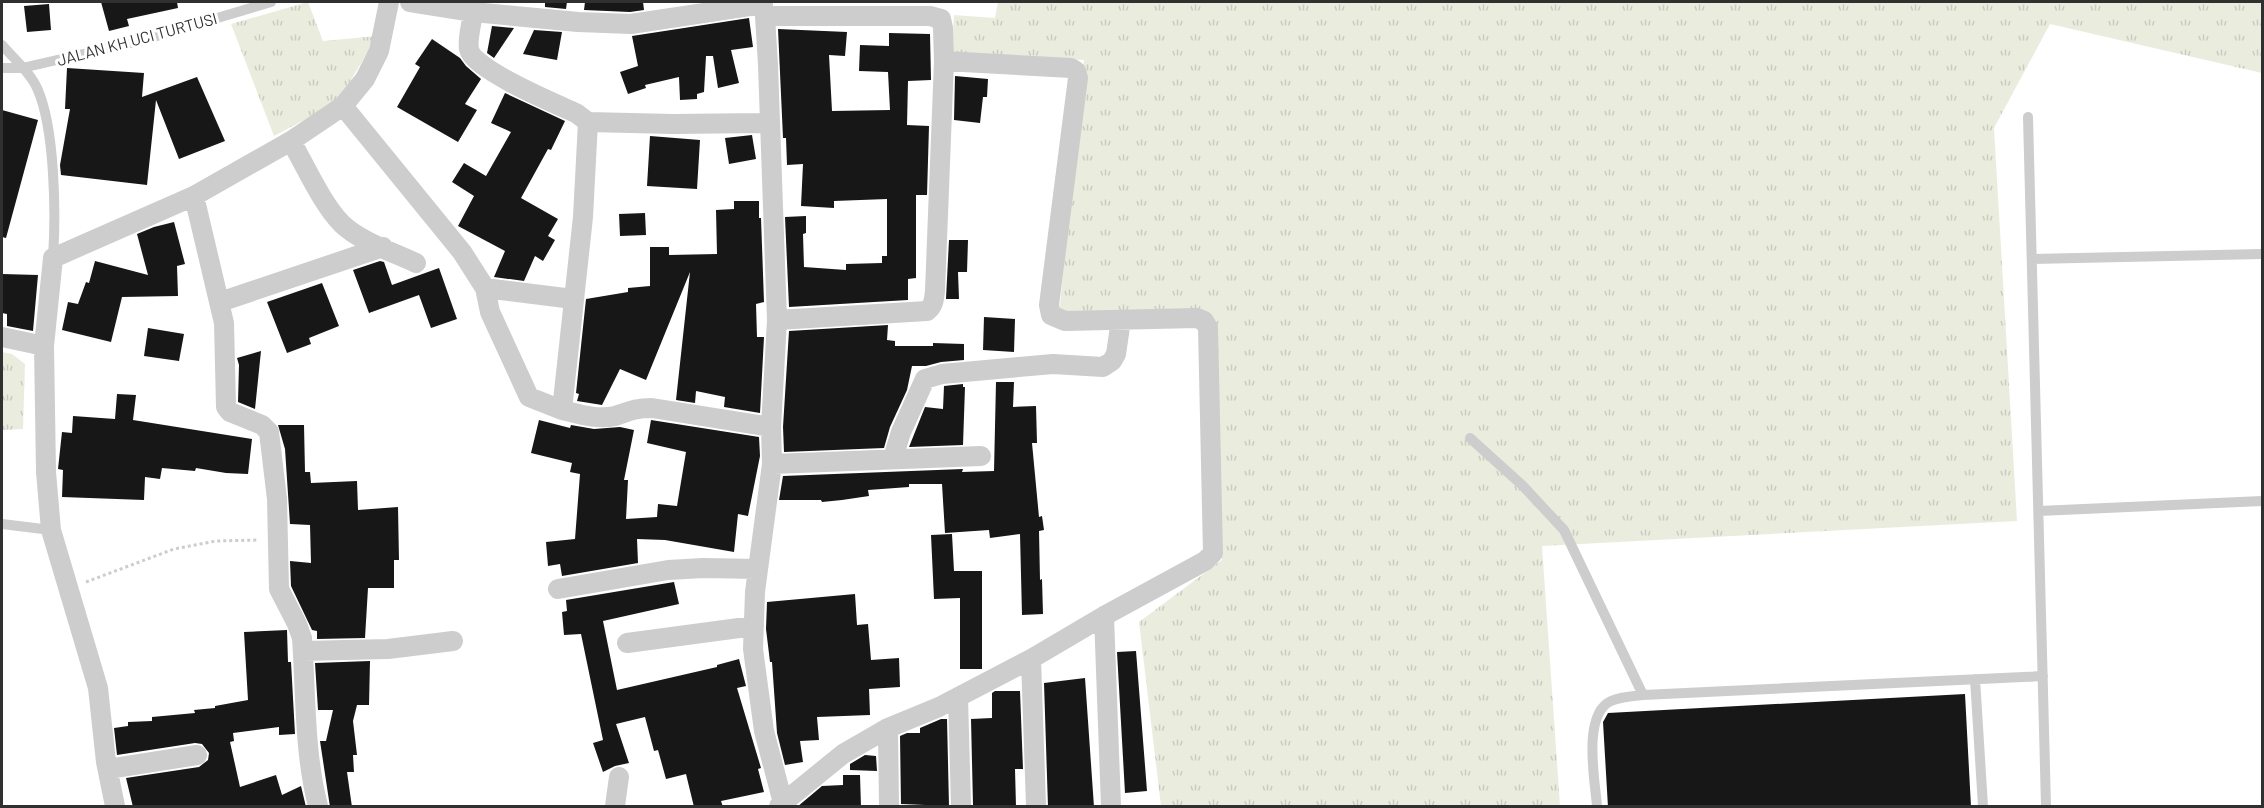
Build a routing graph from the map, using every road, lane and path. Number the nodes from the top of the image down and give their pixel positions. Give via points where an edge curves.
1 (271, 2) edge
2 (389, 2) edge
3 (410, 2) edge
4 (764, 7) edge
5 (530, 9) edge
6 (473, 12) junction
7 (2, 45) edge
8 (944, 61) junction
9 (2, 68) edge
10 (22, 68) junction
11 (342, 106) junction
12 (2028, 117) dead end
13 (588, 122) junction
14 (770, 123) junction
15 (291, 141) junction
16 (194, 196) junction
17 (383, 247) junction
18 (2262, 254) edge
19 (53, 258) junction
20 (2032, 259) junction
21 (416, 263) dead end
22 (485, 288) junction
23 (573, 299) junction
24 (220, 302) junction
25 (777, 320) junction
26 (1121, 320) junction
27 (2, 337) edge
28 (44, 346) junction
29 (562, 410) junction
30 (771, 428) junction
31 (1470, 438) dead end
32 (981, 456) dead end
33 (893, 458) junction
34 (772, 464) junction
35 (2262, 501) edge
36 (2039, 511) junction
37 (2, 524) edge
38 (51, 530) junction
39 (278, 540) junction
40 (758, 569) junction
41 (67, 588) junction
42 (558, 589) dead end
43 (1104, 616) junction
44 (754, 626) junction
45 (453, 641) dead end
46 (627, 643) dead end
47 (303, 651) junction
48 (1031, 659) junction
49 (2043, 676) junction
50 (1975, 679) junction
51 (1643, 694) junction
52 (958, 697) junction
53 (888, 728) junction
54 (197, 755) dead end
55 (108, 769) junction
56 (620, 777) dead end
57 (781, 805) edge
58 (115, 807) edge
59 (318, 807) edge
60 (615, 807) edge
61 (889, 807) edge
62 (962, 807) edge
63 (1036, 807) edge
64 (1111, 807) edge
65 (1597, 807) edge
66 (1983, 807) edge
67 (2046, 807) edge

1 - 10 lane, JALAN KH UCI TURTUSI via 140,41
2 - 11 street via 379,51 365,79
3 - 6 street
4 - 5 street via 631,24 578,22
4 - 8 street via 930,16 940,19 943,28
4 - 14 street
5 - 6 street
6 - 13 street via 469,50 474,58 488,70
7 - 10 lane
8 - 25 street via 935,291 931,308
8 - 26 street via 1076,70 1048,305 1051,315 1065,321
9 - 10 lane, JALAN KH UCI TURTUSI
10 - 19 lane via 36,85 42,101 50,144
11 - 15 street
11 - 22 street via 462,252
12 - 20 lane
13 - 14 street
13 - 23 street via 583,217
14 - 25 street
15 - 16 street
15 - 17 street via 344,226
16 - 19 street
16 - 24 street
17 - 21 street
17 - 24 street
18 - 20 lane
19 - 28 street
20 - 36 lane
22 - 23 street
22 - 29 street via 490,312 529,397
23 - 29 street
24 - 39 street via 226,343 226,407 269,432
25 - 30 street
26 - 33 street via 1116,354 1103,367 1053,364 925,379
26 - 43 street via 1197,318 1208,328 1213,553
27 - 28 street
28 - 38 street
29 - 30 street via 595,417 652,408
30 - 34 street
31 - 51 lane via 1564,530
32 - 33 street
33 - 34 street
34 - 40 street
35 - 36 lane
36 - 49 lane
37 - 38 lane
38 - 41 street
39 - 41 path via 216,541 174,549
39 - 47 street via 279,588 297,624
40 - 42 street via 668,570
40 - 44 street
41 - 55 street via 92,660
43 - 48 street
43 - 64 street
44 - 46 street
44 - 57 street via 753,649 764,731
45 - 47 street via 388,649
47 - 59 street via 308,739
48 - 52 street
48 - 63 street
49 - 50 lane
49 - 67 lane
50 - 51 lane
50 - 66 lane
51 - 65 lane via 1610,701 1598,711 1592,741
52 - 53 street
52 - 62 street
53 - 57 street via 843,754
53 - 61 street
54 - 55 street
55 - 58 street
56 - 60 street

